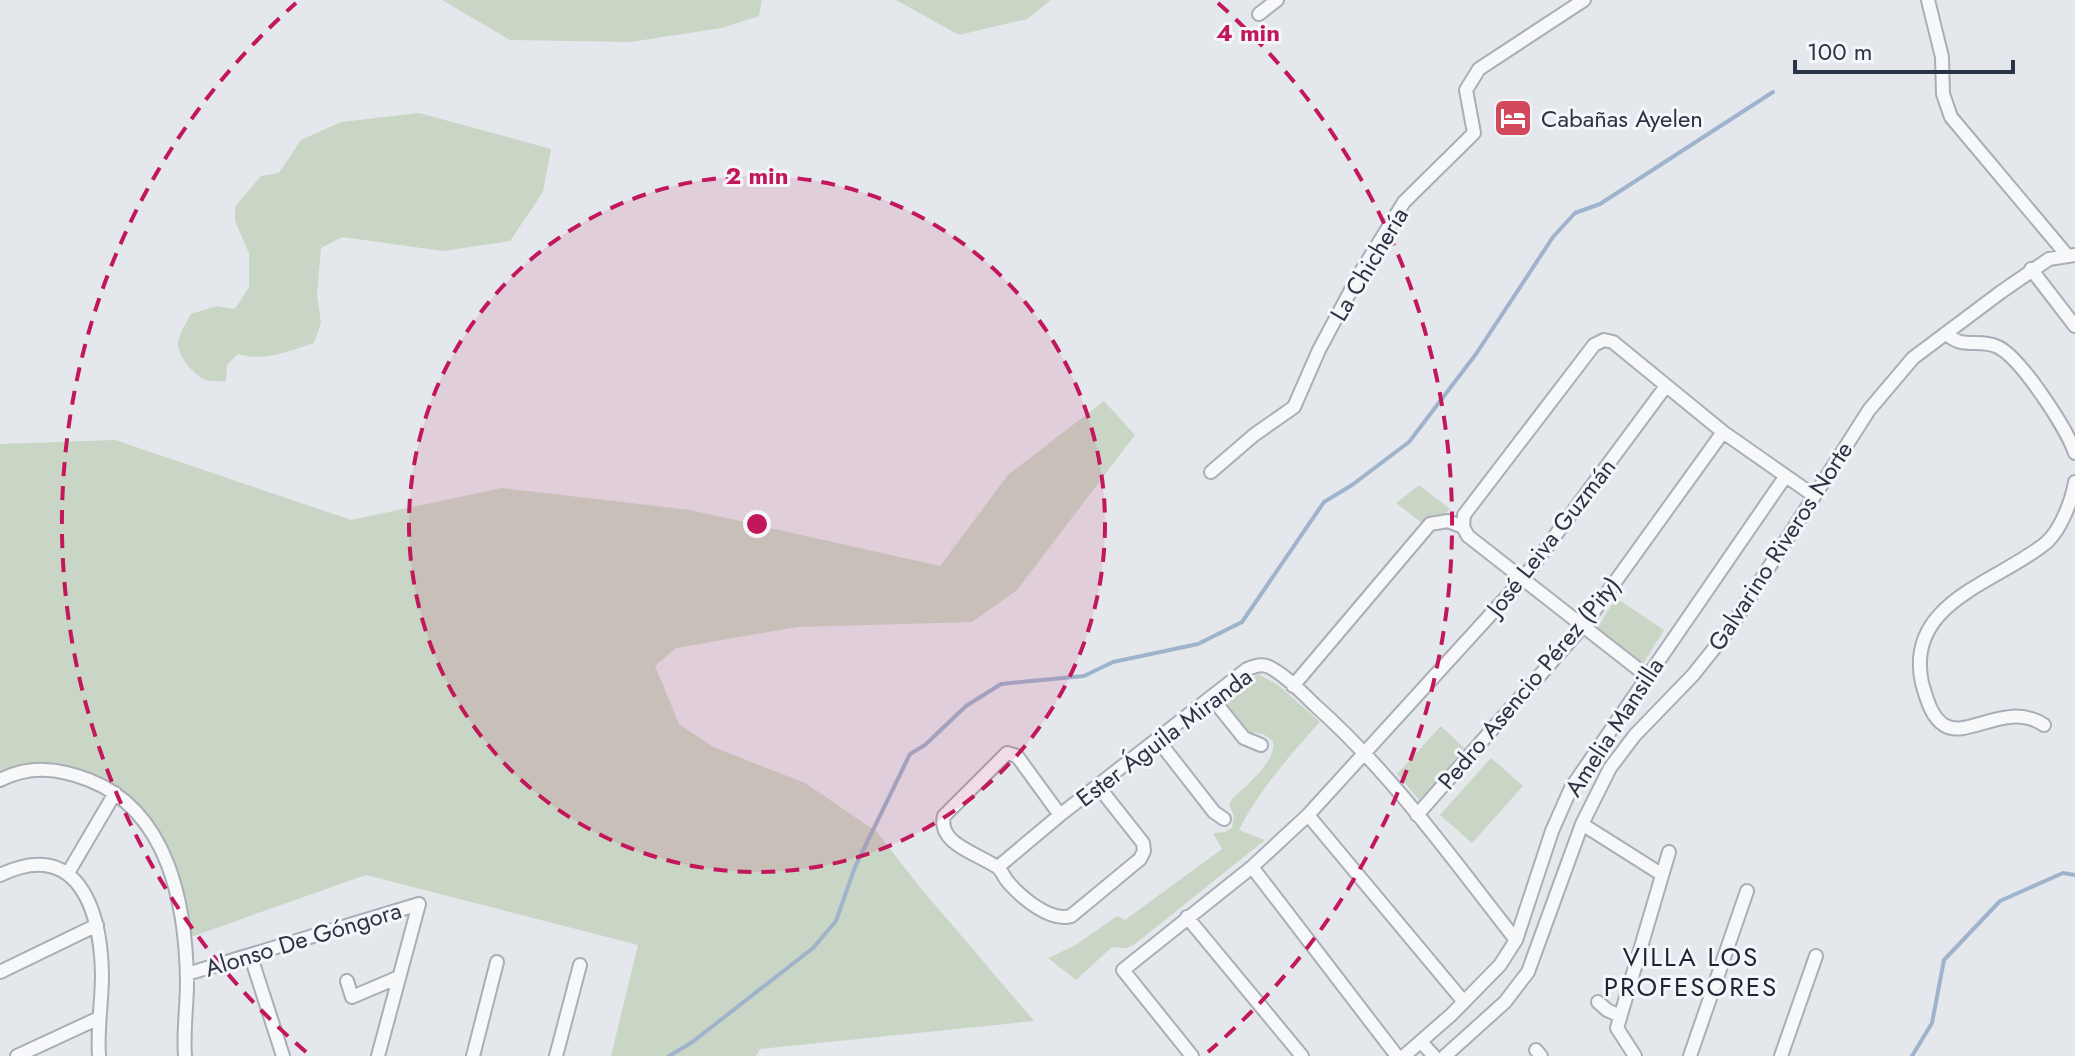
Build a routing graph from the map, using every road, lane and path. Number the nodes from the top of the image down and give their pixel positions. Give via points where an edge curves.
1 (1277, 0) edge
2 (1584, 0) edge
3 (1928, 0) edge
4 (1259, 14) dead end
5 (2070, 255) edge
6 (2031, 269) junction
7 (2075, 326) edge
8 (1946, 333) junction
9 (1666, 386) junction
10 (1723, 432) junction
11 (2075, 453) edge
12 (1211, 472) dead end
13 (1785, 477) junction
14 (2075, 482) edge
15 (1813, 495) junction
16 (1463, 527) junction
17 (1523, 579) junction
18 (1584, 625) junction
19 (1647, 676) junction
20 (1293, 686) junction
21 (1211, 697) junction
22 (2044, 725) dead end
23 (1157, 739) junction
24 (1261, 745) dead end
25 (1364, 753) junction
26 (0, 780) edge
27 (1098, 786) junction
28 (115, 793) junction
29 (1060, 815) junction
30 (1308, 815) junction
31 (1417, 815) junction
32 (1224, 819) dead end
33 (1582, 824) junction
34 (1669, 852) dead end
35 (998, 867) junction
36 (1252, 867) junction
37 (68, 873) junction
38 (1661, 874) junction
39 (0, 875) edge
40 (1747, 891) dead end
41 (1187, 917) junction
42 (97, 925) junction
43 (1516, 940) junction
44 (1816, 956) dead end
45 (251, 957) junction
46 (497, 962) dead end
47 (580, 965) dead end
48 (0, 972) edge
49 (187, 974) junction
50 (399, 977) junction
51 (347, 981) dead end
52 (1464, 1002) junction
53 (1598, 1002) dead end
54 (99, 1018) junction
55 (1619, 1022) junction
56 (1422, 1043) junction
57 (17, 1056) edge
58 (99, 1056) edge
59 (185, 1056) edge
60 (283, 1056) edge
61 (378, 1056) edge
62 (473, 1056) edge
63 (556, 1056) edge
64 (1192, 1056) edge
65 (1302, 1056) edge
66 (1397, 1056) edge
67 (1404, 1056) edge
68 (1434, 1056) edge
69 (1445, 1056) edge
70 (1635, 1056) edge
71 (1690, 1056) edge
72 (1781, 1056) edge

1 - 4 street
2 - 12 street, La Chichería via 1479,69 1466,90 1474,133 1404,202 1359,275 1294,407
3 - 5 street via 1951,117
5 - 6 street, Galvarino Riveros Norte
6 - 7 street
6 - 8 street, Galvarino Riveros Norte
8 - 11 street via 1956,342 1987,344 2010,356 2057,416
8 - 15 street, Galvarino Riveros Norte via 1913,358 1869,410
9 - 10 street
9 - 16 street via 1613,342 1594,345 1464,515
9 - 17 street, José Leiva Guzmán
10 - 13 street
10 - 18 street, Pedro Asencio Pérez (Pity)
13 - 15 street
13 - 19 street, Amelia Mansilla
14 - 22 street via 2047,542 1949,605 1920,648 1925,693 1943,725 1969,726 2014,715
15 - 33 street, Galvarino Riveros Norte via 1729,630 1610,768
16 - 17 street
16 - 20 street via 1448,521 1430,524
17 - 18 street
17 - 25 street, José Leiva Guzmán
18 - 19 street
18 - 31 street, Pedro Asencio Pérez (Pity)
19 - 43 street, Amelia Mansilla via 1571,788
20 - 21 street, Ester Águila Miranda via 1270,667 1255,666
20 - 25 street, Ester Águila Miranda
21 - 23 street, Ester Águila Miranda
21 - 24 street via 1244,738
23 - 27 street, Ester Águila Miranda
23 - 32 street
25 - 30 street, José Leiva Guzmán
25 - 31 street, Ester Águila Miranda
26 - 28 street via 31,769 50,769
27 - 29 street, Ester Águila Miranda
27 - 35 street via 1144,851 1071,916 1052,916 1017,890
28 - 37 street
28 - 49 street via 136,811 164,851 175,883
29 - 35 street, Ester Águila Miranda
29 - 35 street via 1017,756 1007,753 942,824 948,837
30 - 36 street, José Leiva Guzmán
30 - 52 street
31 - 43 street, Ester Águila Miranda
33 - 38 street
33 - 69 street, Galvarino Riveros Norte via 1528,972 1505,1002
34 - 38 street
36 - 41 street, José Leiva Guzmán
36 - 66 street
37 - 39 street via 39,864
37 - 42 street via 79,882
38 - 55 street
40 - 71 street
41 - 64 street, José Leiva Guzmán via 1123,970
41 - 65 street
42 - 48 street
42 - 54 street
43 - 52 street, Amelia Mansilla
44 - 72 street
45 - 49 street, Alonso De Góngora
45 - 50 street, Alonso De Góngora via 419,904
45 - 60 street
46 - 62 street
47 - 63 street
49 - 59 street
50 - 51 street via 352,997
50 - 61 street
52 - 56 street, Amelia Mansilla
53 - 55 street
54 - 57 street
54 - 58 street
55 - 70 street
56 - 67 street, Amelia Mansilla
56 - 68 street

